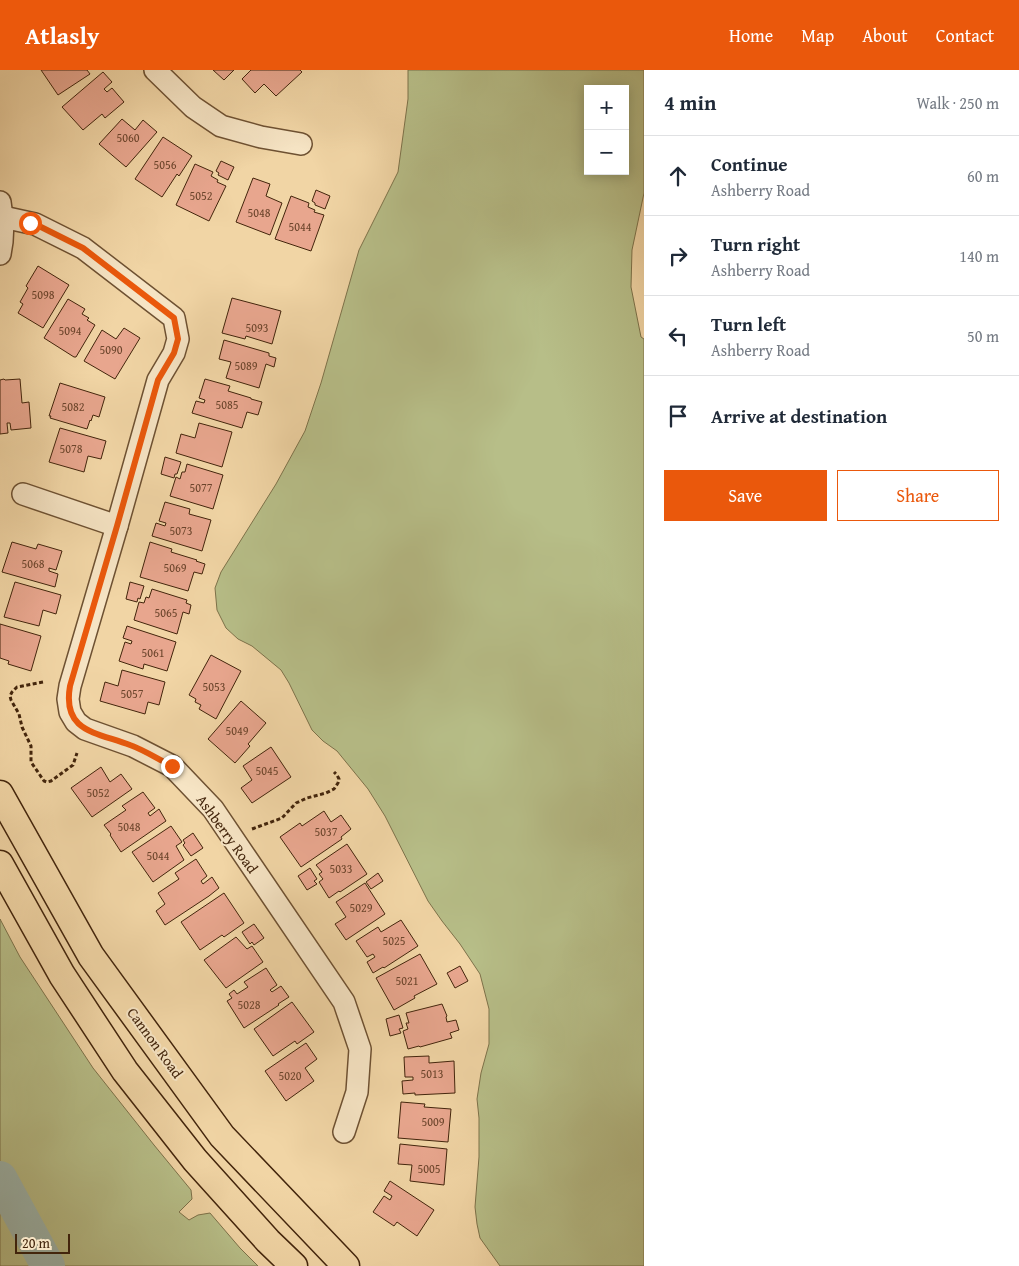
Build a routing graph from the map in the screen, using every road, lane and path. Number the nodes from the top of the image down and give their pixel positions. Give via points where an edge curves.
1 (155, 70) edge
2 (301, 144) dead end
3 (1, 209) edge
4 (0, 254) edge
5 (23, 494) dead end
6 (117, 526) junction
7 (43, 682) dead end
8 (77, 753) dead end
9 (334, 772) dead end
10 (0, 794) edge
11 (252, 829) dead end
12 (0, 864) edge
13 (344, 1132) dead end
14 (294, 1266) edge
15 (346, 1266) edge

1 - 2 street via 193,107 221,126
3 - 4 street
3 - 6 street, Ashberry Road via 83,248 174,318 178,339 174,353 158,380
5 - 6 street
6 - 13 street, Ashberry Road via 70,686 70,712 85,729 133,746 172,766 213,809 344,1002 360,1049 357,1092
7 - 8 path via 17,687 10,696 31,746 31,762 47,782 73,765
9 - 11 path via 338,783 334,789 301,800 282,818
10 - 15 main road, Cannon Road via 91,956 216,1128
12 - 14 main road via 62,974 125,1071 195,1160

